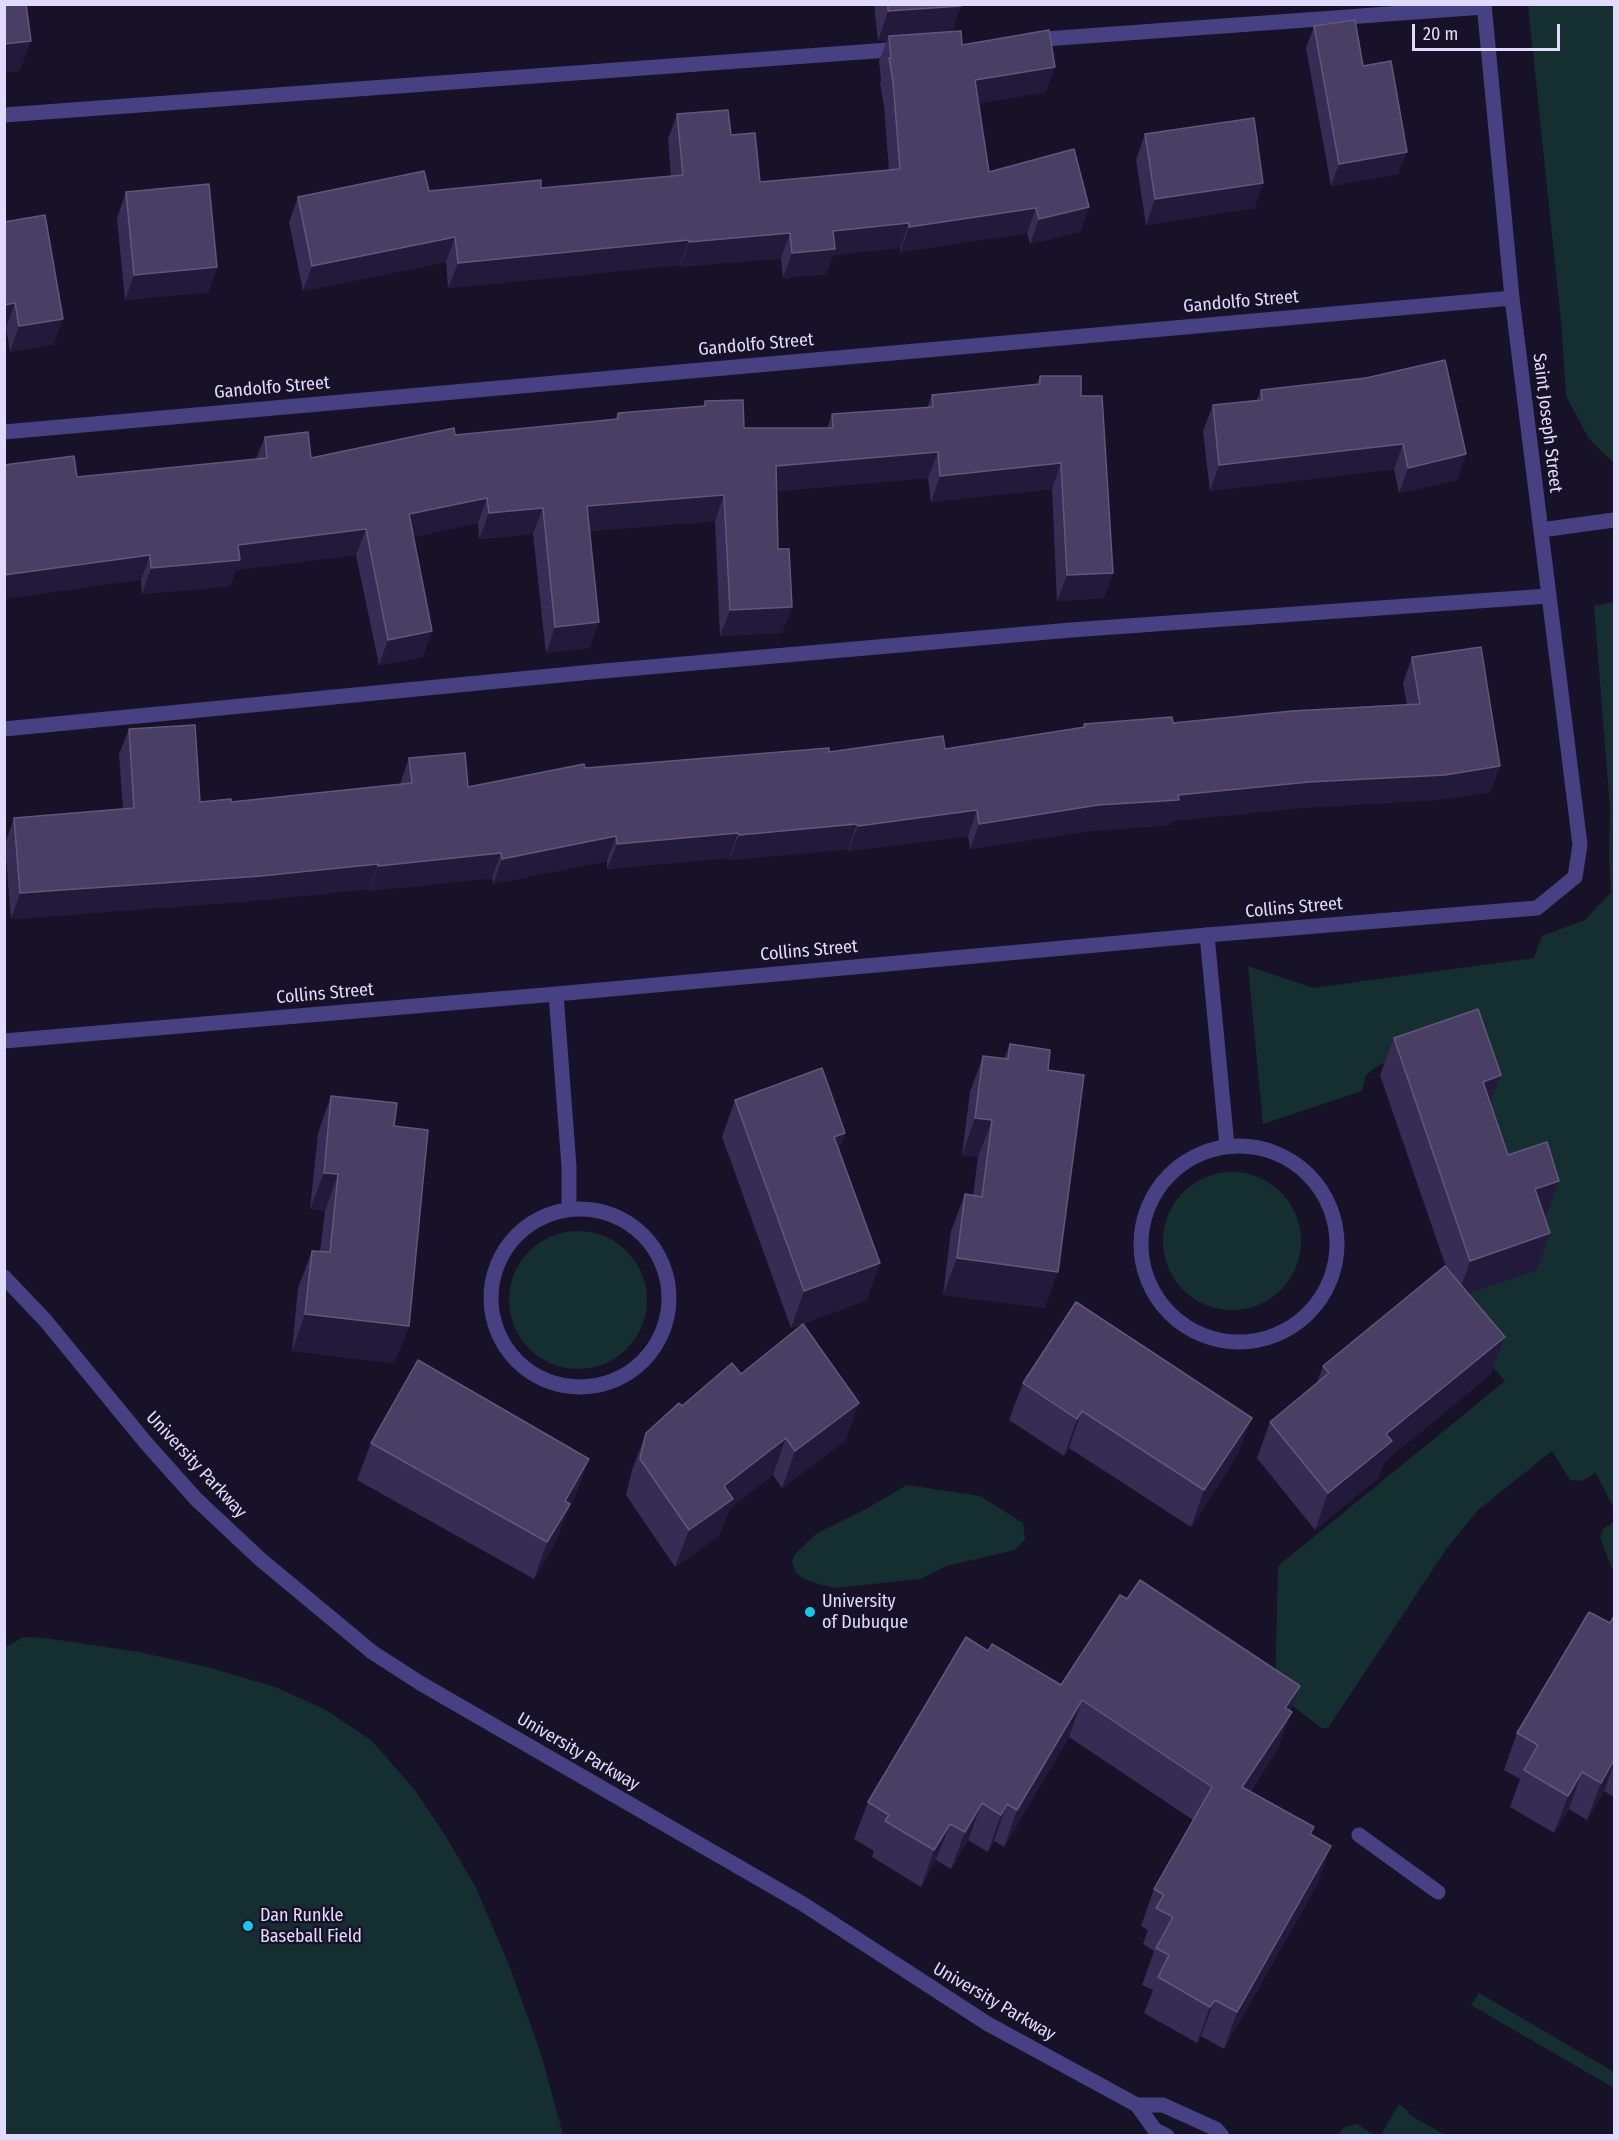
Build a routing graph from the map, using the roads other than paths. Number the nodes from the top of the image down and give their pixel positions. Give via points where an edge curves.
1 (1484, 6) edge
2 (1015, 41) edge
3 (920, 48) edge
4 (4, 115) edge
5 (1512, 298) junction
6 (4, 432) edge
7 (1614, 520) edge
8 (1541, 530) junction
9 (1548, 596) junction
10 (4, 729) edge
11 (1580, 845) joint
12 (1207, 935) junction
13 (556, 994) junction
14 (4, 1041) edge
15 (1227, 1146) junction
16 (569, 1207) junction
17 (4, 1277) edge
18 (1359, 1835) dead end
19 (1438, 1892) dead end
20 (1137, 2104) junction
21 (1167, 2136) edge
22 (1222, 2136) edge

1 - 2 street
1 - 5 street, Saint Joseph Street
3 - 4 street
5 - 6 street, Gandolfo Street
5 - 8 street, Saint Joseph Street
7 - 8 street
8 - 9 street, Saint Joseph Street
9 - 10 street via 1071,630
9 - 11 street, Saint Joseph Street
11 - 12 street, Collins Street via 1575,877 1537,908
12 - 13 street, Collins Street
12 - 15 street
13 - 14 street, Collins Street
13 - 16 street
15 - 15 street via 1261,1147 1292,1161 1317,1184 1333,1215 1338,1248 1330,1282 1312,1311 1286,1331 1253,1341 1221,1341 1190,1330 1165,1310 1148,1282 1140,1253 1146,1213 1172,1170 1198,1154
16 - 16 street via 608,1212 633,1226 653,1246 666,1272 670,1300 664,1329 650,1355 626,1375 599,1386 569,1387 540,1378 516,1360 499,1336 491,1307 492,1277 504,1249 524,1227
17 - 20 street, University Parkway via 196,1499 260,1559 372,1652 793,1898 988,2024
18 - 19 street
20 - 21 street via 1155,2130
20 - 22 street, University Parkway via 1164,2105 1216,2129

